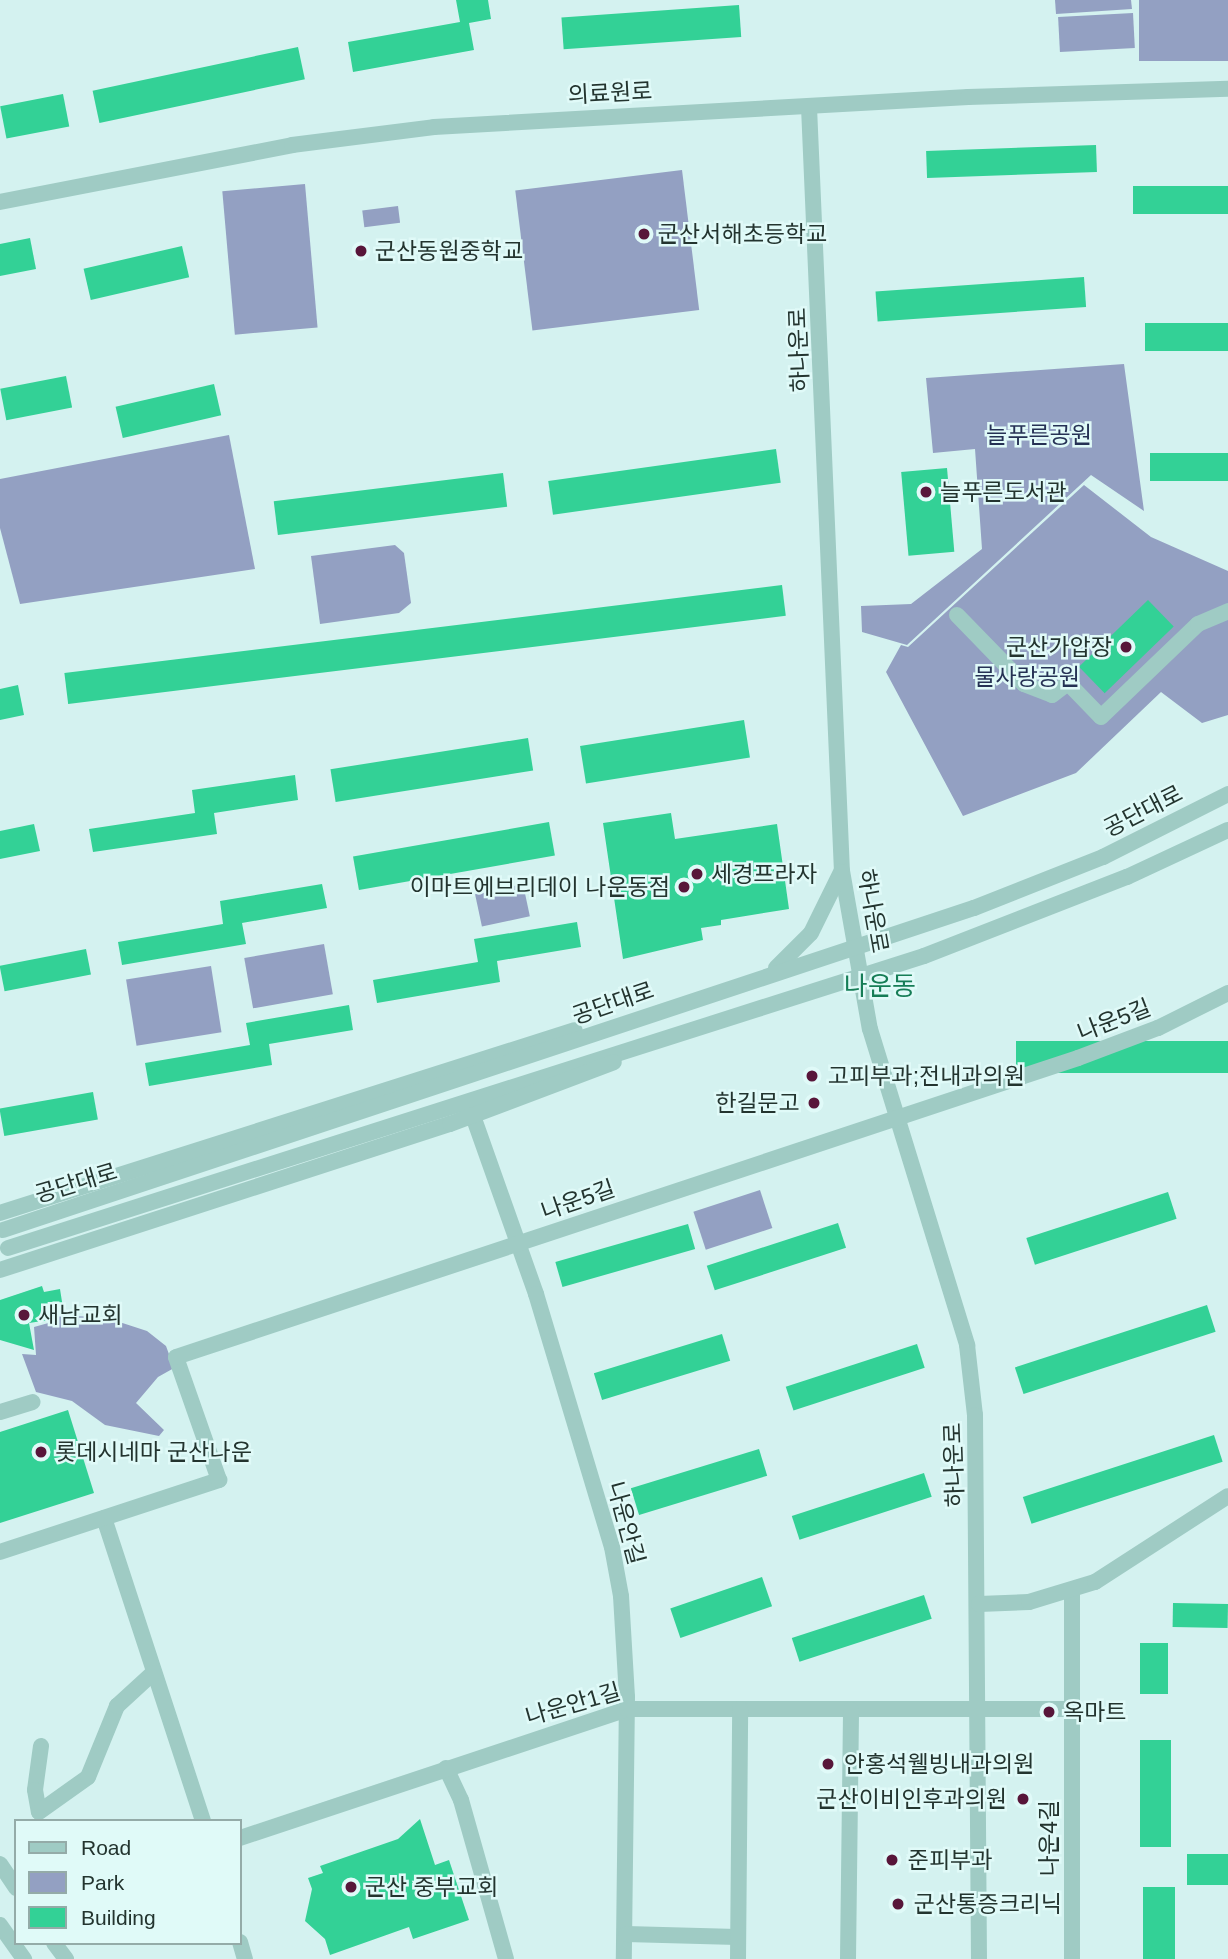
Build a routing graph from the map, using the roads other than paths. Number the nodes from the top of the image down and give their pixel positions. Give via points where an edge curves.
1 (1228, 89) edge
2 (809, 107) junction
3 (0, 202) edge
4 (1228, 611) edge
5 (957, 615) dead end
6 (1228, 794) edge
7 (1228, 830) edge
8 (842, 872) junction
9 (855, 945) junction
10 (763, 975) junction
11 (861, 976) junction
12 (1228, 993) edge
13 (720, 1018) junction
14 (473, 1116) junction
15 (898, 1117) junction
16 (0, 1213) edge
17 (3, 1230) dead end
18 (517, 1245) junction
19 (8, 1248) dead end
20 (0, 1270) edge
21 (32, 1402) dead end
22 (0, 1412) edge
23 (1228, 1496) edge
24 (104, 1518) junction
25 (0, 1552) edge
26 (1072, 1592) junction
27 (979, 1605) junction
28 (153, 1673) junction
29 (626, 1709) junction
30 (740, 1709) junction
31 (1071, 1709) junction
32 (851, 1710) junction
33 (976, 1710) junction
34 (41, 1746) dead end
35 (446, 1768) junction
36 (201, 1819) edge
37 (242, 1837) edge
38 (0, 1864) edge
39 (14, 1885) edge
40 (625, 1934) junction
41 (737, 1937) junction
42 (506, 1959) edge
43 (624, 1959) edge
44 (738, 1959) edge
45 (848, 1959) edge
46 (979, 1959) edge
47 (1072, 1959) edge

1 - 2 street, 의료원로
2 - 3 street, 의료원로 via 434,127 292,145
2 - 8 street, 하나운로
4 - 5 street via 1198,624 1101,717 1069,683 1052,695 1024,684
6 - 9 street, 공단대로 via 1103,857 974,908
7 - 11 street, 공단대로 via 1018,922
8 - 9 street, 하나운로
8 - 10 street via 811,933 786,961
9 - 10 street, 공단대로
9 - 11 street, 하나운로
10 - 16 street via 415,1079
10 - 17 street, 공단대로 via 397,1103
11 - 13 street, 공단대로
11 - 15 street, 하나운로 via 870,1029
12 - 15 street, 나운5길 via 1090,1054
13 - 14 street
13 - 19 street, 공단대로 via 246,1176
14 - 18 street, 나운안길
14 - 20 street
15 - 18 street, 나운5길
15 - 27 street, 하나운로 via 967,1345 975,1415
18 - 24 street, 나운5길 via 176,1357 219,1480
18 - 29 street, 나운안길 via 612,1547 621,1596
21 - 22 street
23 - 26 street via 1095,1582
24 - 25 street
24 - 28 street
26 - 27 street via 1029,1602
26 - 31 street, 나운4길
27 - 33 street, 하나운로
28 - 34 street via 117,1706 88,1777 40,1812 35,1790
28 - 36 street
29 - 30 street, 나운안1길
29 - 35 street, 나운안1길
29 - 40 street, 나운안길
30 - 32 street, 나운안1길
30 - 41 street
31 - 33 street, 나운안1길
31 - 47 street, 나운4길
32 - 33 street, 나운안1길
32 - 45 street
33 - 46 street, 하나운로
35 - 37 street, 나운안1길
35 - 42 street via 461,1800
38 - 39 street
40 - 41 street
40 - 43 street, 나운안길
41 - 44 street

